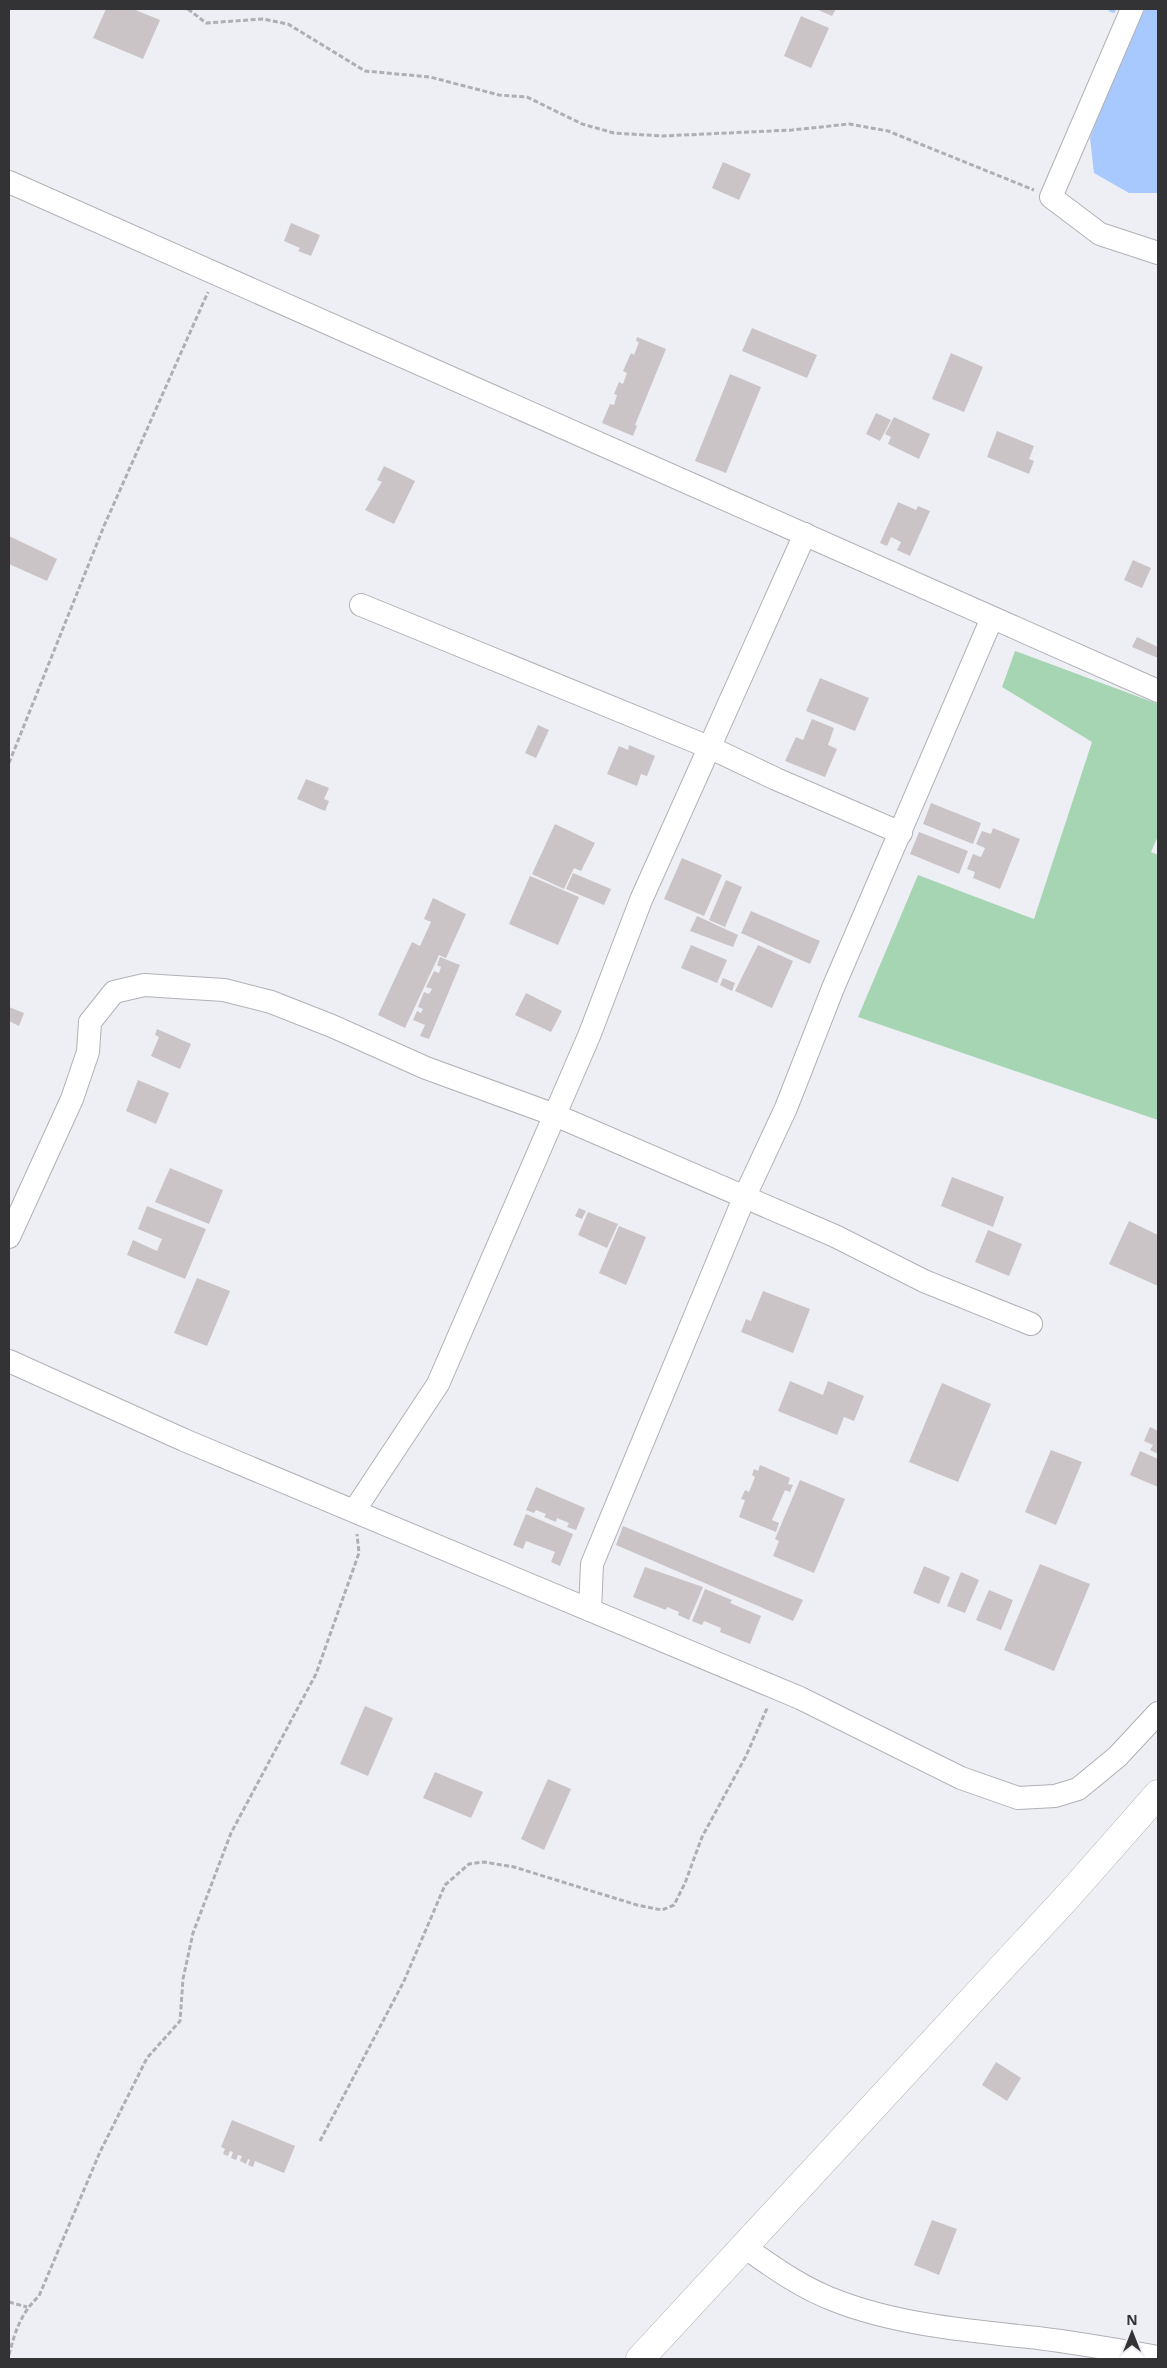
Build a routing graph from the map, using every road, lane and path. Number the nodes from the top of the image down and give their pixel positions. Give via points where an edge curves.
1 (188, 9) edge
2 (1132, 9) edge
3 (9, 182) edge
4 (1051, 197) junction
5 (1158, 252) edge
6 (218, 274) junction
7 (805, 534) junction
8 (360, 605) dead end
9 (992, 618) junction
10 (1158, 691) edge
11 (711, 748) junction
12 (9, 763) edge
13 (901, 833) junction
14 (554, 1115) junction
15 (744, 1198) junction
16 (9, 1237) edge
17 (1031, 1324) dead end
18 (9, 1361) edge
19 (354, 1511) junction
20 (590, 1610) junction
21 (776, 1688) junction
22 (1158, 1713) edge
23 (1158, 1794) edge
24 (320, 2141) dead end
25 (743, 2246) junction
26 (9, 2302) edge
27 (27, 2307) junction
28 (9, 2355) edge
29 (1158, 2356) edge
30 (640, 2359) edge

1 - 4 path via 206,23 263,20 288,24 365,71 430,78 499,95 527,97 582,124 614,133 662,136 849,124 888,131
2 - 4 street
3 - 6 street
4 - 5 street via 1100,234
6 - 7 street
6 - 12 path via 198,310 108,517
7 - 9 street
7 - 11 street
8 - 11 street
9 - 10 street
9 - 13 street
11 - 13 street
11 - 14 street via 641,900 589,1036
13 - 15 street via 833,988 786,1108
14 - 15 street
14 - 16 street via 426,1068 271,1002 224,990 144,985 114,992 90,1022 88,1052 72,1100
14 - 19 street via 438,1384
15 - 17 street via 835,1236 924,1281
15 - 20 street via 592,1564
18 - 19 street via 184,1440
19 - 20 street
19 - 27 path via 359,1553 316,1674 231,1833 193,1933 183,1979 180,2020 147,2058 100,2152 39,2296
20 - 21 street
21 - 22 street via 961,1778 1018,1798 1054,1796 1078,1789 1117,1757
21 - 24 path via 746,1756 702,1837 674,1904 662,1910 637,1905 514,1867 484,1862 469,1864 445,1885 404,1981
23 - 25 main road via 1064,1902
25 - 29 street via 790,2280 835,2301 896,2318
25 - 30 main road
26 - 27 path
27 - 28 path via 16,2329

